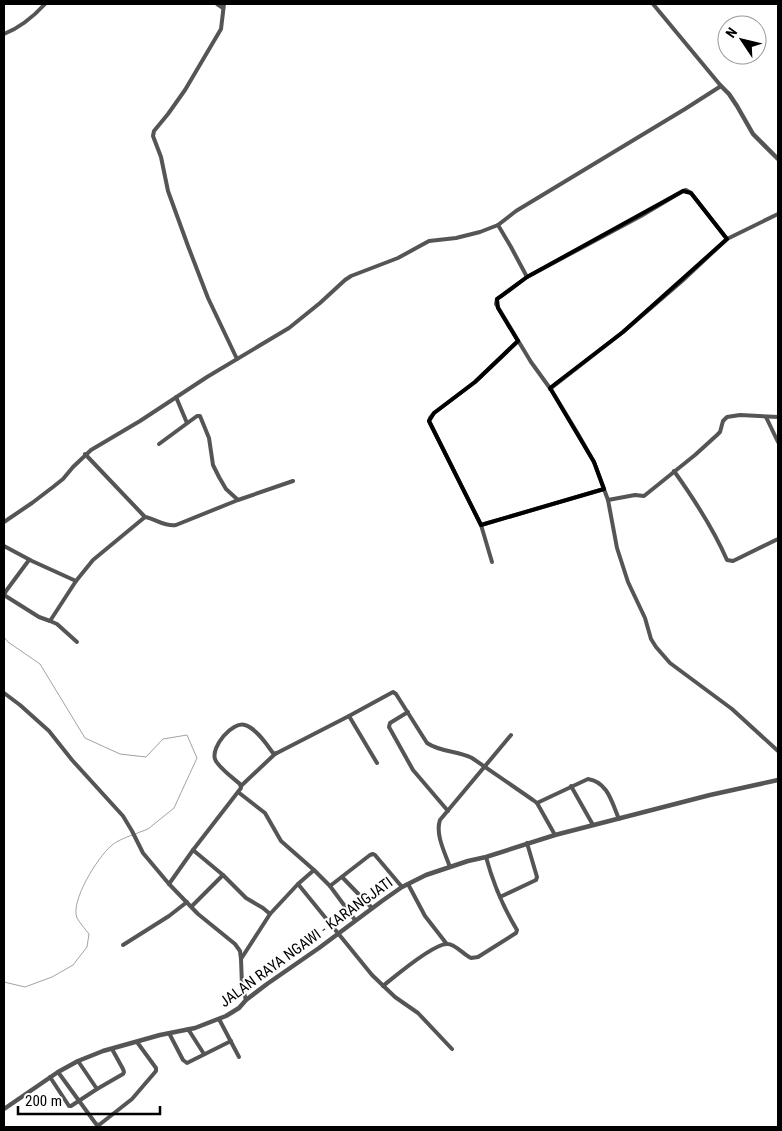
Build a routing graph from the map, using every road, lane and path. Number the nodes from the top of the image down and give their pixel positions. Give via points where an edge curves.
1 (45, 4) edge
2 (217, 4) edge
3 (653, 4) edge
4 (223, 6) edge
5 (4, 34) edge
6 (721, 86) junction
7 (778, 159) edge
8 (778, 214) edge
9 (498, 225) junction
10 (727, 239) junction
11 (527, 277) junction
12 (518, 341) junction
13 (237, 359) junction
14 (550, 389) junction
15 (176, 398) junction
16 (766, 417) junction
17 (778, 417) edge
18 (187, 423) junction
19 (778, 442) edge
20 (159, 444) dead end
21 (86, 454) junction
22 (674, 471) junction
23 (293, 481) dead end
24 (604, 489) junction
25 (238, 500) junction
26 (608, 500) junction
27 (145, 517) junction
28 (4, 522) edge
29 (481, 525) junction
30 (778, 539) edge
31 (4, 546) edge
32 (29, 560) junction
33 (492, 562) dead end
34 (76, 581) junction
35 (50, 621) junction
36 (77, 642) dead end
37 (4, 693) edge
38 (408, 712) junction
39 (349, 716) junction
40 (511, 734) dead end
41 (778, 751) edge
42 (276, 753) junction
43 (377, 763) dead end
44 (484, 766) junction
45 (778, 780) edge
46 (241, 786) junction
47 (571, 786) junction
48 (238, 792) junction
49 (537, 803) junction
50 (448, 811) junction
51 (619, 819) junction
52 (593, 825) junction
53 (555, 835) junction
54 (527, 844) junction
55 (193, 850) junction
56 (486, 857) junction
57 (450, 867) junction
58 (314, 870) junction
59 (223, 874) junction
60 (342, 877) junction
61 (169, 884) junction
62 (298, 884) junction
63 (408, 884) junction
64 (330, 886) junction
65 (402, 887) junction
66 (500, 897) junction
67 (187, 902) junction
68 (192, 906) junction
69 (372, 908) junction
70 (270, 914) junction
71 (355, 920) junction
72 (338, 934) junction
73 (446, 944) junction
74 (123, 945) dead end
75 (241, 959) junction
76 (383, 986) junction
77 (246, 1000) junction
78 (220, 1020) junction
79 (188, 1029) junction
80 (169, 1033) junction
81 (231, 1040) junction
82 (136, 1042) junction
83 (112, 1049) junction
84 (452, 1049) dead end
85 (204, 1054) junction
86 (239, 1057) dead end
87 (78, 1061) junction
88 (58, 1072) junction
89 (50, 1077) junction
90 (97, 1089) junction
91 (78, 1101) junction
92 (4, 1109) edge

1 - 5 street via 36,14
2 - 4 street
3 - 6 street
4 - 13 street via 221,29 153,136 188,246
6 - 7 street via 753,134
6 - 9 street
8 - 10 street
9 - 11 street
9 - 13 street via 456,238 429,241 398,258 351,276 289,328
10 - 11 street via 694,195 686,190
10 - 14 street via 623,332
11 - 12 street via 496,302
12 - 14 street
12 - 29 street via 475,382 434,413 429,421
13 - 15 street
14 - 24 street via 594,462
15 - 18 street
15 - 21 street
16 - 17 street
16 - 19 street
16 - 22 street via 727,417 720,432
18 - 20 street
18 - 25 street via 201,417 209,438 213,465 226,489
21 - 27 street
21 - 28 street via 63,479
22 - 26 street via 644,496
22 - 30 street via 703,514 727,560 733,561
23 - 25 street
24 - 26 street
24 - 29 street
25 - 27 street via 176,525 165,525
26 - 41 street via 617,548 628,582 656,647 670,663 732,709
27 - 34 street via 93,560
29 - 33 street
31 - 32 street
32 - 34 street
32 - 35 street via 4,595
34 - 35 street
35 - 36 street
37 - 61 street via 49,731 123,816 148,861
38 - 39 street via 392,692
38 - 44 street via 427,743 465,755
38 - 50 street via 389,727 413,770
39 - 42 street
39 - 43 street
40 - 44 street
42 - 46 street
42 - 46 street via 245,725 236,725 225,734 214,758
44 - 49 street
44 - 50 street
45 - 51 street, JALAN RAYA NGAWI - KARANGJATI
46 - 48 street
47 - 49 street
47 - 51 street via 588,779 600,784
47 - 52 street
48 - 55 street
48 - 58 street via 265,813 281,841
49 - 53 street
50 - 57 street via 440,820 438,832
51 - 52 street, JALAN RAYA NGAWI - KARANGJATI
52 - 53 street, JALAN RAYA NGAWI - KARANGJATI
53 - 54 street, JALAN RAYA NGAWI - KARANGJATI
54 - 56 street, JALAN RAYA NGAWI - KARANGJATI
54 - 66 street via 537,877 535,882
55 - 59 street
55 - 61 street
56 - 57 street, JALAN RAYA NGAWI - KARANGJATI
56 - 66 street
57 - 63 street, JALAN RAYA NGAWI - KARANGJATI
58 - 62 street
58 - 64 street
59 - 68 street
59 - 70 street via 246,898
60 - 64 street
60 - 65 street via 372,854
60 - 69 street
61 - 67 street
62 - 70 street
62 - 72 street
63 - 65 street, JALAN RAYA NGAWI - KARANGJATI
63 - 73 street via 425,916
64 - 71 street
65 - 69 street, JALAN RAYA NGAWI - KARANGJATI
66 - 73 street via 516,933 478,957 471,958
67 - 68 street
67 - 74 street
68 - 75 street via 232,940 240,951
69 - 71 street, JALAN RAYA NGAWI - KARANGJATI
70 - 75 street
71 - 72 street, JALAN RAYA NGAWI - KARANGJATI
72 - 76 street
72 - 77 street, JALAN RAYA NGAWI - KARANGJATI
73 - 76 street via 436,947
75 - 77 street
76 - 84 street via 418,1013
77 - 78 street, JALAN RAYA NGAWI - KARANGJATI
78 - 79 street, JALAN RAYA NGAWI - KARANGJATI
78 - 81 street
79 - 80 street, JALAN RAYA NGAWI - KARANGJATI
79 - 85 street
80 - 82 street, JALAN RAYA NGAWI - KARANGJATI
80 - 85 street via 186,1062
81 - 85 street
81 - 86 street
82 - 83 street, JALAN RAYA NGAWI - KARANGJATI
82 - 91 street via 156,1071 132,1099 98,1125
83 - 87 street, JALAN RAYA NGAWI - KARANGJATI
83 - 90 street via 124,1072
87 - 88 street, JALAN RAYA NGAWI - KARANGJATI
87 - 90 street
88 - 89 street, JALAN RAYA NGAWI - KARANGJATI
88 - 91 street
89 - 91 street via 69,1106
89 - 92 street, JALAN RAYA NGAWI - KARANGJATI
90 - 91 street

